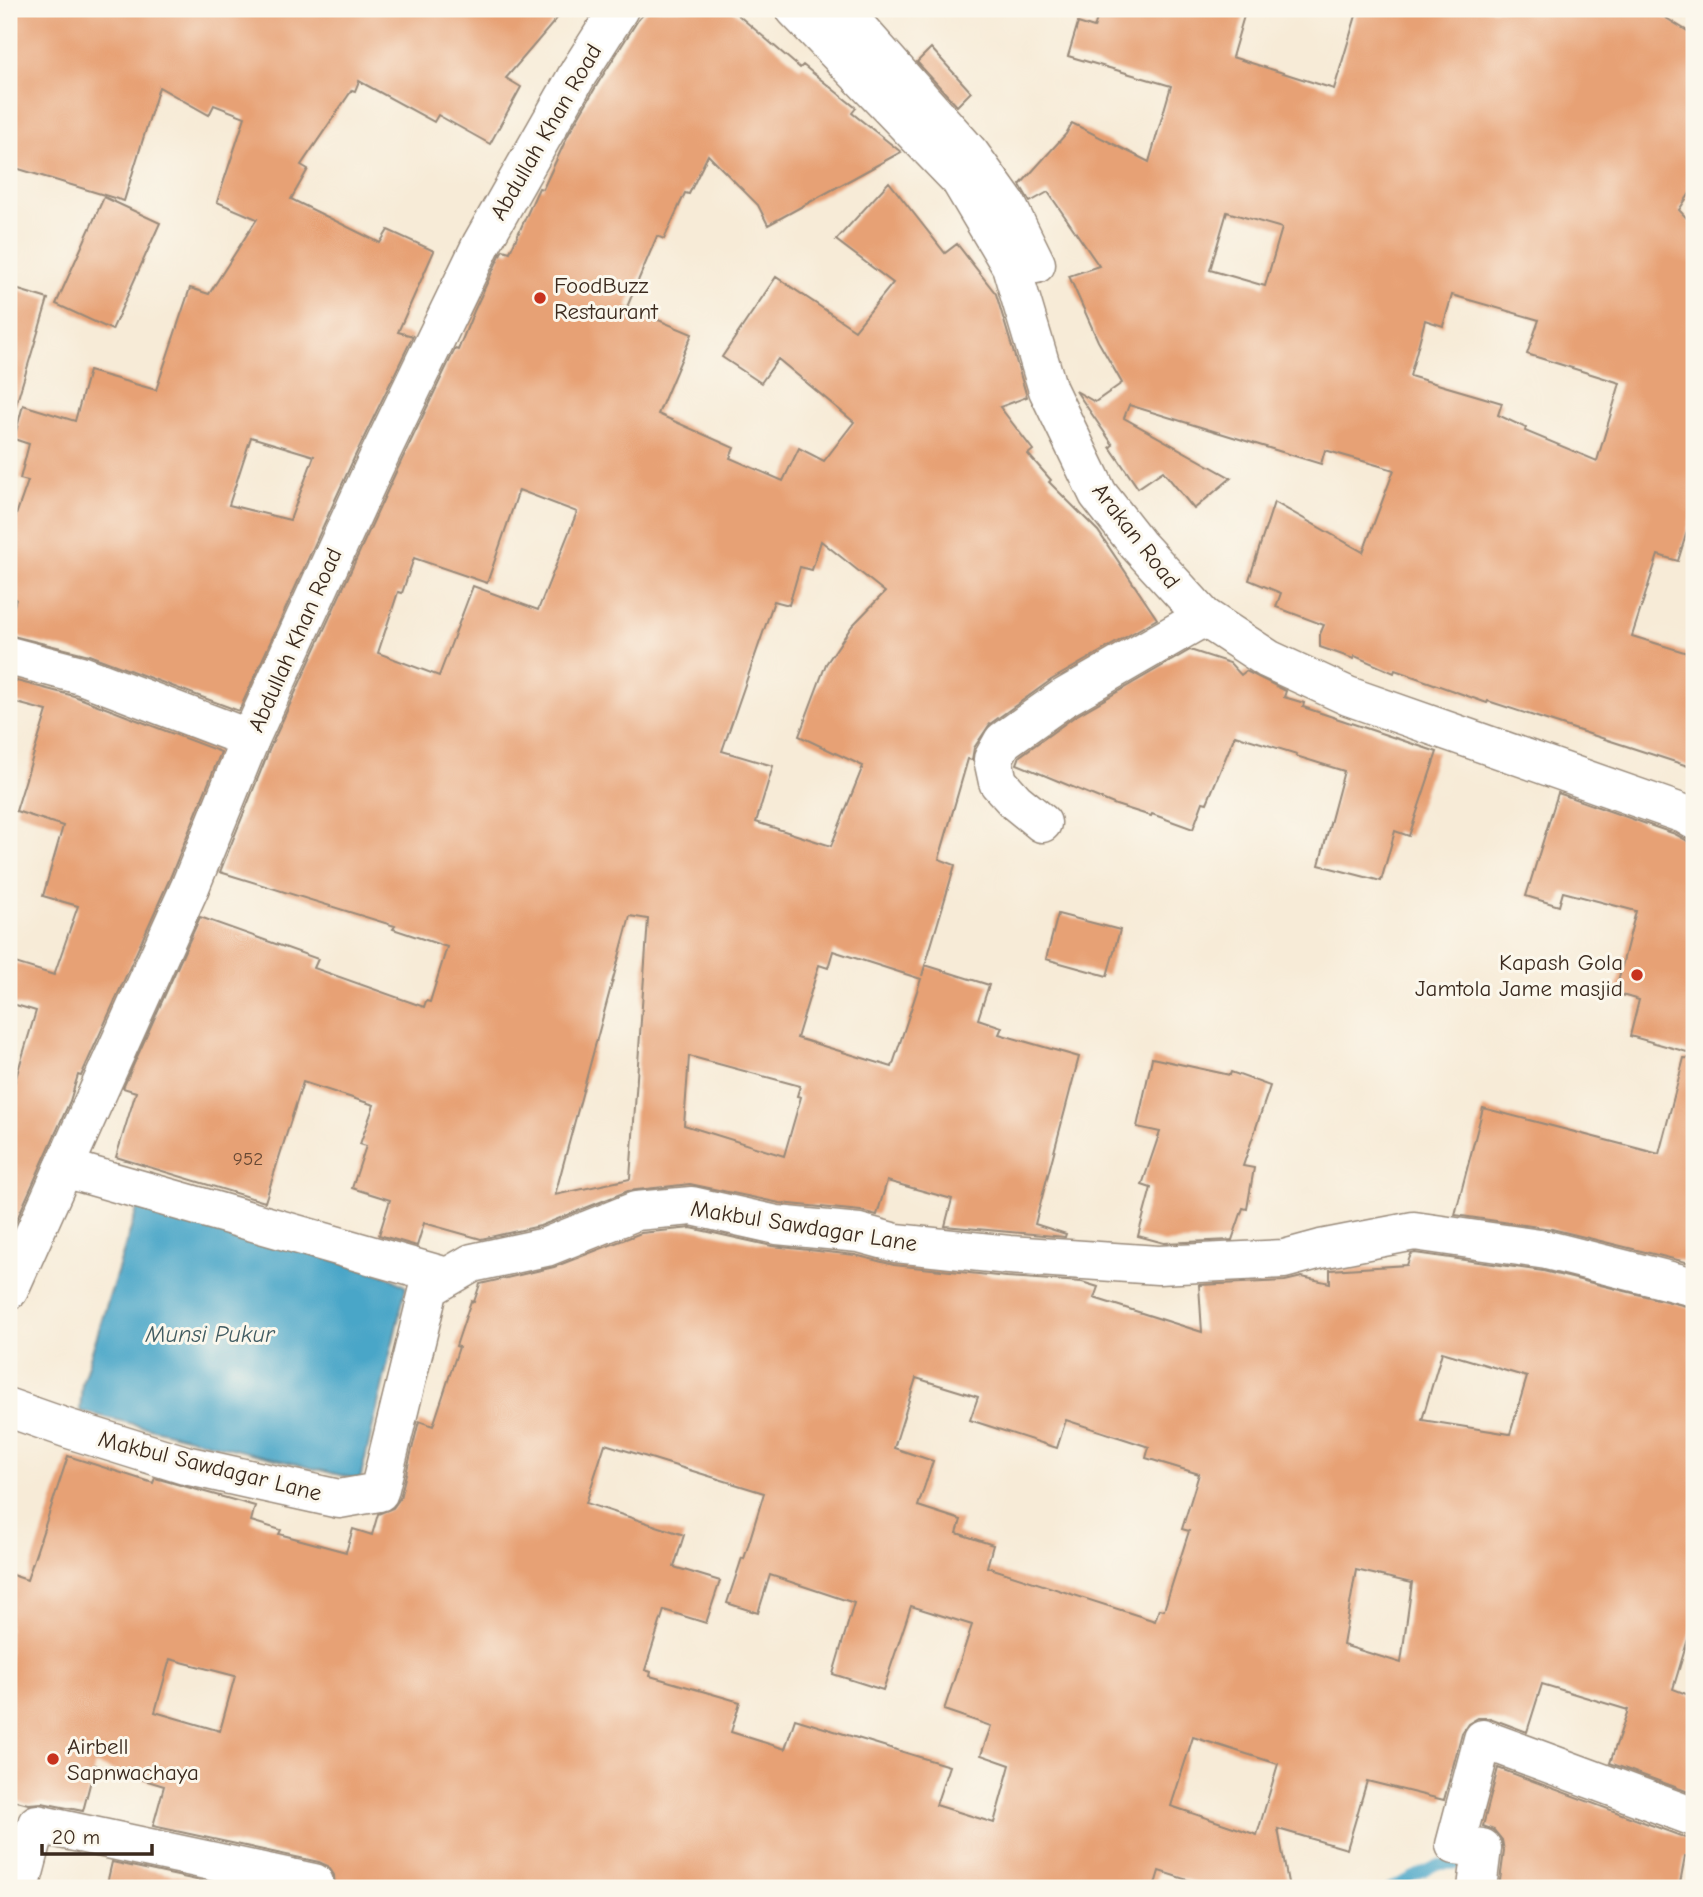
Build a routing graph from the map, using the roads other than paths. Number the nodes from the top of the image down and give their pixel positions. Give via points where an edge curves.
1 (619, 9) edge
2 (795, 9) edge
3 (842, 9) edge
4 (1204, 617) junction
5 (9, 656) edge
6 (250, 739) junction
7 (1694, 798) edge
8 (1694, 820) edge
9 (1042, 823) dead end
10 (64, 1168) junction
11 (447, 1277) junction
12 (1694, 1286) edge
13 (9, 1290) edge
14 (9, 1408) edge
15 (1694, 1816) edge
16 (20, 1888) edge
17 (313, 1888) edge
18 (1476, 1888) edge

1 - 6 street, Abdullah Khan Road via 482,243
2 - 4 street, Arakan Road via 960,180 1011,266 1048,390 1098,494
3 - 7 street, Arakan Road via 971,155 1007,205 1036,262 1056,360 1105,469 1219,603 1266,642 1322,670
4 - 8 street, Arakan Road via 1268,659 1348,696
4 - 9 street via 1062,699 1003,741 993,760 998,782
5 - 6 street via 81,675
6 - 10 street, Abdullah Khan Road via 190,887
10 - 11 street
10 - 13 street, Abdullah Khan Road
11 - 12 street, Makbul Sawdagar Lane via 471,1263 546,1247 636,1211 692,1206 777,1225 859,1233 896,1243 1158,1265 1284,1259 1414,1230 1546,1250
11 - 14 street, Makbul Sawdagar Lane via 429,1288 379,1492 339,1499 185,1465
15 - 18 street via 1483,1739 1455,1845 1482,1848
16 - 17 street via 37,1824 314,1883

